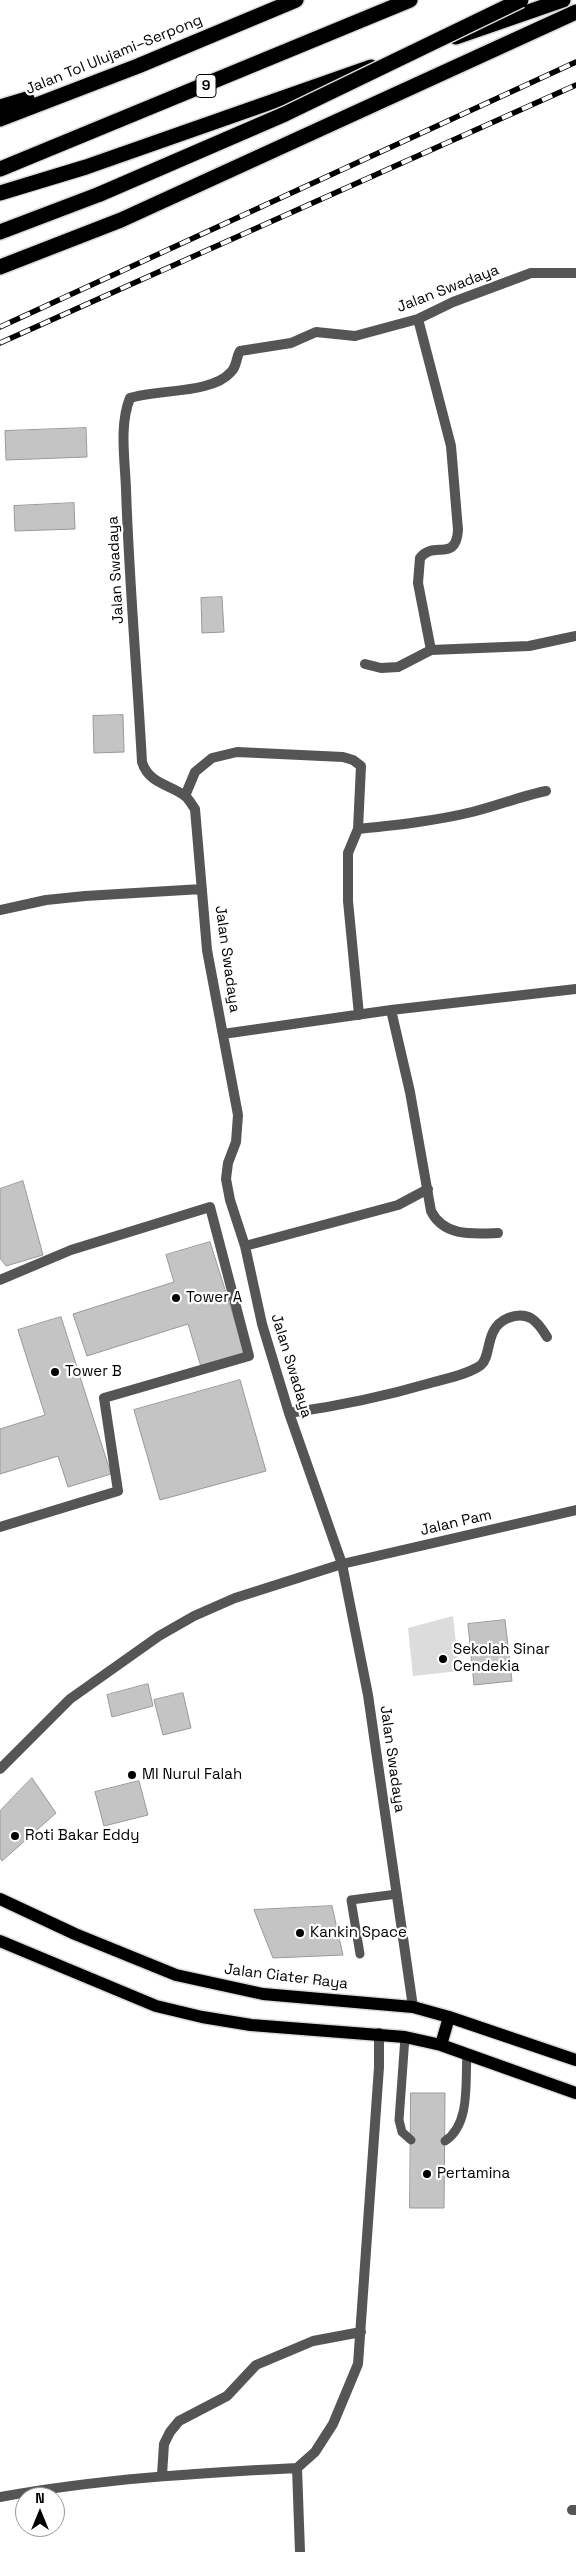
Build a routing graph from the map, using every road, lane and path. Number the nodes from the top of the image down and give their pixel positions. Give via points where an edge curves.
1 (296, 0) edge
2 (410, 0) edge
3 (521, 0) edge
4 (563, 0) edge
5 (576, 12) edge
6 (138, 66) junction
7 (0, 107) edge
8 (0, 119) edge
9 (0, 169) edge
10 (0, 193) edge
11 (0, 232) edge
12 (0, 267) edge
13 (576, 273) edge
14 (418, 319) junction
15 (576, 636) edge
16 (431, 650) junction
17 (365, 664) dead end
18 (546, 791) dead end
19 (185, 796) junction
20 (358, 829) junction
21 (202, 889) junction
22 (0, 910) edge
23 (576, 989) edge
24 (391, 1010) junction
25 (359, 1015) junction
26 (223, 1034) junction
27 (428, 1189) junction
28 (498, 1233) dead end
29 (244, 1246) junction
30 (0, 1280) edge
31 (547, 1337) dead end
32 (289, 1414) junction
33 (576, 1510) edge
34 (0, 1527) edge
35 (342, 1564) junction
36 (0, 1769) edge
37 (397, 1894) junction
38 (0, 1899) edge
39 (0, 1940) edge
40 (360, 1954) dead end
41 (413, 2007) junction
42 (449, 2017) junction
43 (379, 2033) junction
44 (405, 2036) junction
45 (441, 2045) junction
46 (467, 2054) junction
47 (576, 2060) edge
48 (576, 2093) edge
49 (410, 2140) dead end
50 (445, 2141) dead end
51 (361, 2332) junction
52 (297, 2468) junction
53 (162, 2475) junction
54 (0, 2497) edge
55 (300, 2552) edge

1 - 6 highway, Jalan Tol Ulujami–Serpong
2 - 9 highway, 9
3 - 11 highway, bridge via 285,114 100,194
4 - 10 highway via 86,167
5 - 12 highway via 121,220
6 - 7 highway
6 - 8 highway, Jalan Tol Ulujami–Serpong
13 - 14 street, Jalan Swadaya via 531,273 453,302
14 - 16 street via 451,446 458,530 454,546 426,552 420,558 418,583
14 - 19 street, Jalan Swadaya via 355,336 316,332 292,343 240,351 234,370 212,385 130,398 124,431 142,762 152,779
15 - 16 street via 529,646
16 - 17 street via 398,667 381,668
18 - 20 street via 511,798 474,811
19 - 20 street via 194,772 220,756 237,752 343,757 361,766
19 - 21 street, Jalan Swadaya via 194,809
20 - 25 street via 348,852 348,901
21 - 22 street via 46,900
21 - 26 street, Jalan Swadaya via 207,950
23 - 24 street
24 - 25 street
24 - 27 street
25 - 26 street
26 - 29 street, Jalan Swadaya via 238,1115 236,1142 226,1179
27 - 28 street via 431,1210 435,1219 444,1226 466,1234
27 - 29 street via 398,1205
29 - 32 street, Jalan Swadaya via 262,1324
30 - 34 street via 71,1250 210,1208 249,1356 104,1398 118,1491
31 - 32 street via 536,1319 527,1316 508,1318 496,1328 480,1366 369,1400
32 - 35 street, Jalan Swadaya
33 - 35 street, Jalan Pam
35 - 36 street, Jalan Pam via 235,1598 159,1636 70,1699
35 - 37 street, Jalan Swadaya via 368,1695
37 - 40 lane via 351,1900
37 - 41 street, Jalan Swadaya
38 - 41 main road, Jalan Ciater Raya via 167,1971 216,1986 263,1994
39 - 43 main road via 156,2006 251,2025
41 - 42 main road, Jalan Ciater Raya
42 - 45 main road
42 - 47 main road, Jalan Ciater Raya
43 - 44 main road
43 - 51 street
44 - 45 main road
44 - 49 lane via 399,2120 402,2132
45 - 46 main road
46 - 48 main road
46 - 50 lane via 461,2120 452,2136
51 - 52 street via 358,2364 333,2424 315,2452
51 - 53 street via 312,2342 256,2365 226,2396 179,2421 164,2444
52 - 53 street
52 - 55 street
53 - 54 street via 58,2486

